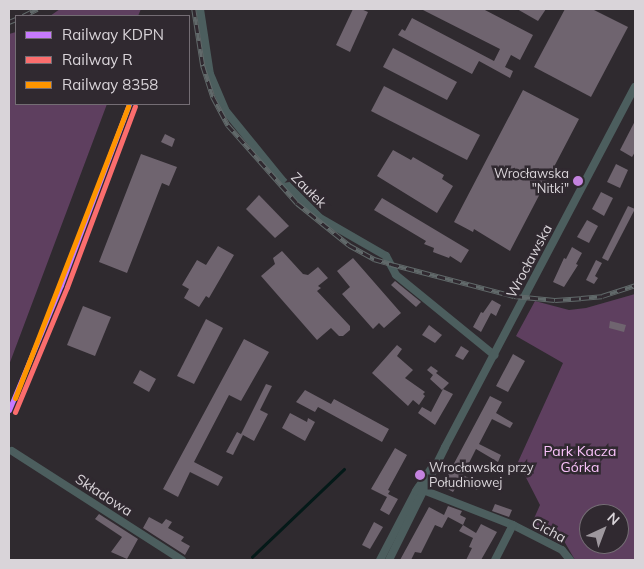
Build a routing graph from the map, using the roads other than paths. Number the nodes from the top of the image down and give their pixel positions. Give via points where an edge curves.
1 (200, 9) edge
2 (635, 87) edge
3 (494, 355) junction
4 (12, 451) dead end
5 (422, 489) junction
6 (513, 525) junction
7 (182, 560) edge
8 (380, 560) edge
9 (389, 560) edge
10 (495, 560) edge
11 (570, 560) edge

1 - 3 street, Zaułek via 210,74 225,110 281,179 320,218 386,256 396,275
2 - 3 street, Wrocławska
3 - 5 street, Wrocławska
4 - 7 street, Składowa
5 - 6 street, Cicha
5 - 8 street, Wrocławska
5 - 9 street, Wrocławska
6 - 10 street, Cicha
6 - 11 street, Cicha via 562,550

